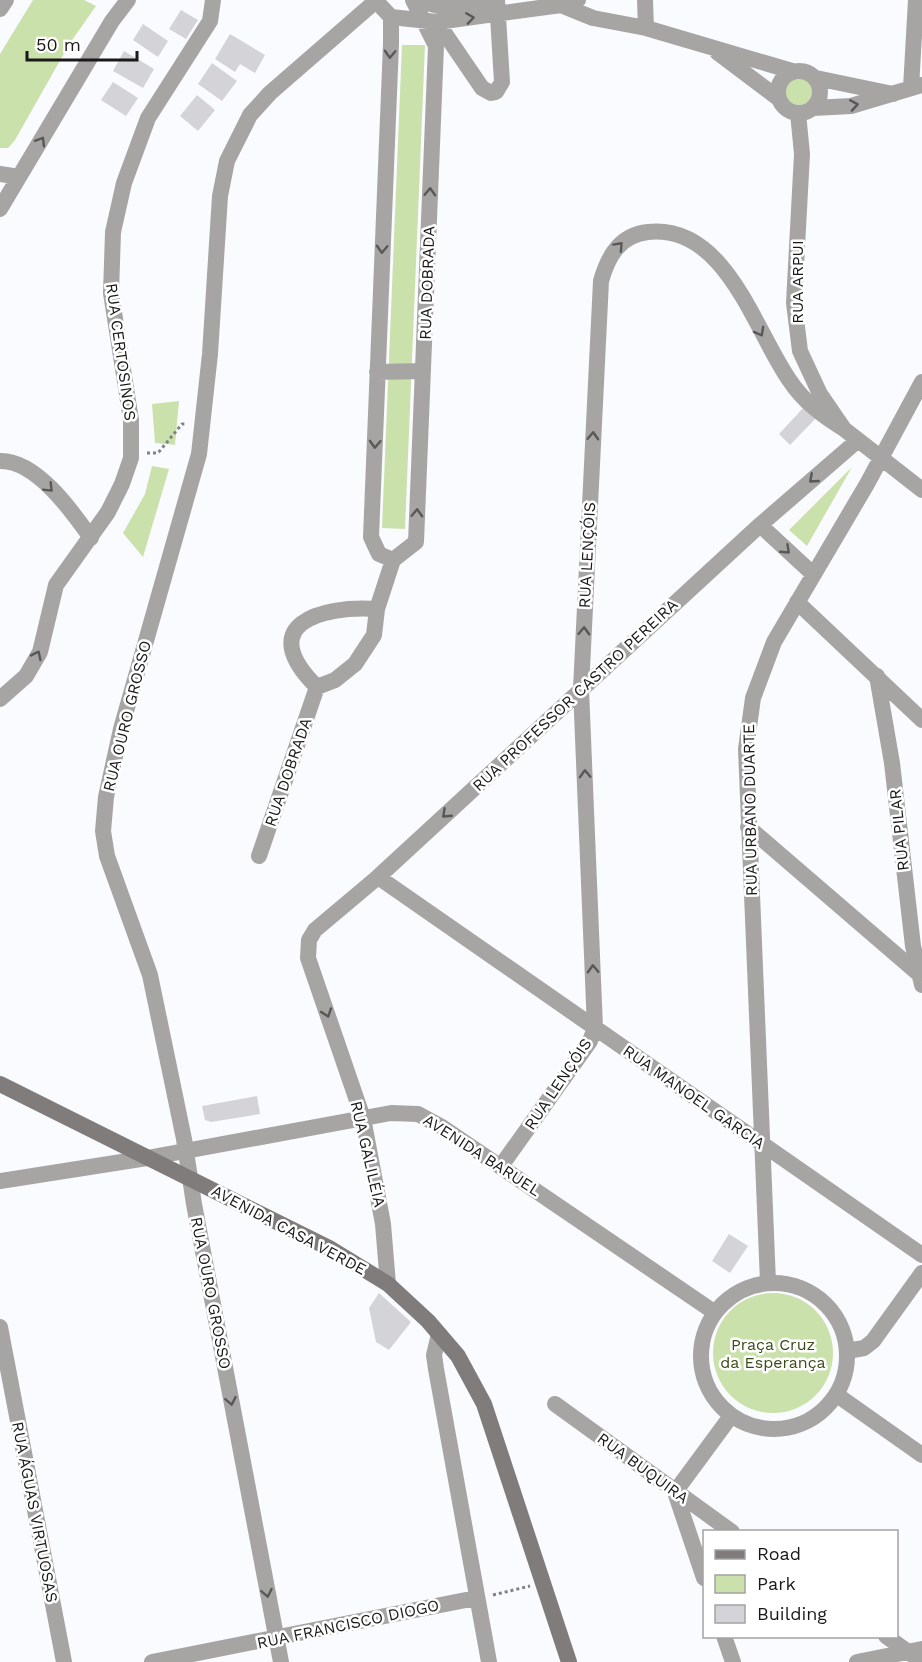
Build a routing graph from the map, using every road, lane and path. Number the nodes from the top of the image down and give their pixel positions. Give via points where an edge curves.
1 (6, 0) edge
2 (128, 0) edge
3 (213, 0) edge
4 (414, 0) edge
5 (578, 0) edge
6 (645, 0) edge
7 (916, 0) edge
8 (377, 1) edge
9 (560, 2) edge
10 (494, 5) edge
11 (0, 9) edge
12 (391, 17) junction
13 (430, 22) junction
14 (646, 28) junction
15 (708, 46) junction
16 (792, 71) junction
17 (816, 78) junction
18 (916, 87) edge
19 (894, 94) junction
20 (778, 98) junction
21 (806, 111) junction
22 (0, 174) edge
23 (19, 177) junction
24 (0, 209) edge
25 (423, 371) junction
26 (377, 372) junction
27 (922, 382) edge
28 (203, 424) junction
29 (844, 429) junction
30 (857, 441) junction
31 (131, 454) junction
32 (880, 458) junction
33 (0, 461) edge
34 (922, 490) edge
35 (760, 525) junction
36 (91, 538) junction
37 (393, 560) junction
38 (813, 574) junction
39 (797, 602) junction
40 (378, 609) junction
41 (877, 676) junction
42 (317, 687) junction
43 (581, 689) junction
44 (0, 699) edge
45 (922, 720) edge
46 (748, 827) junction
47 (259, 856) dead end
48 (378, 877) junction
49 (309, 958) joint
50 (921, 979) edge
51 (595, 1028) junction
52 (0, 1084) edge
53 (363, 1118) junction
54 (764, 1145) junction
55 (185, 1150) junction
56 (147, 1158) junction
57 (501, 1166) junction
58 (190, 1179) junction
59 (0, 1181) edge
60 (922, 1255) edge
61 (922, 1273) edge
62 (768, 1282) junction
63 (388, 1284) junction
64 (714, 1312) junction
65 (0, 1327) edge
66 (439, 1334) junction
67 (847, 1351) junction
68 (837, 1395) junction
69 (555, 1404) dead end
70 (731, 1416) junction
71 (922, 1455) edge
72 (675, 1492) junction
73 (729, 1530) edge
74 (703, 1572) edge
75 (544, 1583) junction
76 (476, 1598) junction
77 (725, 1638) edge
78 (890, 1638) edge
79 (276, 1640) junction
80 (915, 1650) edge
81 (64, 1662) edge
82 (152, 1662) edge
83 (280, 1662) edge
84 (489, 1662) edge
85 (569, 1662) edge
86 (733, 1662) edge
87 (857, 1662) edge
88 (922, 1662) edge

1 - 11 street
23 -> 2 street
3 - 31 street, RUA CERTOSINOS via 210,21 148,118 124,183 113,232 111,293 131,420
4 - 10 street via 439,6
4 - 13 street, RUA DOBRADA
5 - 9 street
6 - 14 street
7 - 18 street
8 - 12 street
8 - 28 street, RUA OURO GROSSO via 270,93 250,115 227,161 220,196
9 - 10 street
9 - 14 street via 593,18
13 -> 10 street
10 - 13 street via 502,82 496,92 482,88
12 - 13 street
12 -> 26 street
25 -> 13 street, RUA DOBRADA via 436,46
14 - 15 street
15 - 16 street
15 - 20 street
16 - 17 street via 801,70
16 - 20 street via 780,82
17 - 19 street
17 - 21 street via 821,93
18 - 19 street
21 -> 19 street via 851,106
20 - 21 street via 789,111
21 - 29 street, RUA ARPUI via 795,269 797,330 808,371
22 - 23 street
23 - 24 street
25 - 26 street
37 -> 25 street, RUA DOBRADA via 416,542
26 -> 37 street via 370,537 380,554
27 - 32 street, RUA URBANO DUARTE
28 - 31 path via 182,424 158,453
28 - 55 street, RUA OURO GROSSO via 121,729 103,831 106,856 150,975
29 - 30 street, RUA ARPUI
43 -> 29 street, RUA LENÇÓIS via 601,281 617,247 634,235 658,231 703,247 732,280 799,394
30 - 32 street, RUA ARPUI
30 -> 35 street, RUA PROFESSOR CASTRO PEREIRA
31 - 36 street, RUA CERTOSINOS via 122,484
32 - 34 street, RUA ARPUI
32 - 38 street, RUA URBANO DUARTE
33 -> 36 street via 18,463 31,471 74,513
35 -> 38 street
35 - 43 street, RUA PROFESSOR CASTRO PEREIRA
44 -> 36 street, RUA CERTOSINOS via 26,676 40,652 56,585
37 - 40 street
38 - 39 street, RUA URBANO DUARTE
39 - 41 street
39 - 46 street, RUA URBANO DUARTE via 774,642 751,706 746,749
40 - 42 street via 374,635 364,652 335,680
40 - 42 street via 334,610 306,620 295,632 294,658
41 - 45 street
41 - 50 street, RUA PILAR via 892,763 913,946
42 - 47 street, RUA DOBRADA
43 -> 48 street, RUA PROFESSOR CASTRO PEREIRA
51 -> 43 street, RUA LENÇÓIS
46 - 50 street
46 - 54 street, RUA URBANO DUARTE
48 - 49 street, RUA PROFESSOR CASTRO PEREIRA via 315,930 309,940
48 - 51 street, RUA MANOEL GARCIA
49 -> 53 street, RUA GALILÉIA
51 - 54 street, RUA MANOEL GARCIA
51 - 57 street, RUA LENÇÓIS via 590,1041
52 - 56 main road, AVENIDA CASA VERDE
53 - 55 street, AVENIDA BARUEL
53 - 57 street, AVENIDA BARUEL via 418,1114
53 - 63 street, RUA GALILÉIA via 383,1224
54 - 60 street, RUA MANOEL GARCIA
54 - 62 street, RUA URBANO DUARTE
55 - 56 street, AVENIDA BARUEL
55 - 58 street, RUA OURO GROSSO
56 - 58 main road, AVENIDA CASA VERDE
56 - 59 street, AVENIDA BARUEL
57 - 64 street, AVENIDA BARUEL
58 - 63 main road, AVENIDA CASA VERDE via 331,1249
58 -> 79 street, RUA OURO GROSSO
61 - 67 street via 873,1341 864,1348
62 - 64 street via 747,1286
62 - 67 street via 791,1284 813,1293 830,1308 842,1328
63 - 66 main road, AVENIDA CASA VERDE
64 - 70 street via 703,1333 699,1356 703,1378 714,1399
65 - 81 street, RUA ÁGUAS VIRTUOSAS
66 - 75 main road, AVENIDA CASA VERDE via 472,1379 484,1404
66 - 76 street via 435,1362
67 - 68 street via 845,1374
68 - 70 street via 824,1410 788,1428 749,1425
68 - 71 street
69 - 72 street, RUA BUQUIRA
70 - 72 street
72 - 73 street, RUA BUQUIRA
72 - 74 street
75 - 76 path
75 - 85 main road, AVENIDA CASA VERDE
76 - 79 street, RUA FRANCISCO DIOGO
76 - 84 street
77 - 86 street
78 - 80 street
79 - 82 street, RUA FRANCISCO DIOGO
79 - 83 street, RUA OURO GROSSO
80 - 87 street
80 - 88 street

